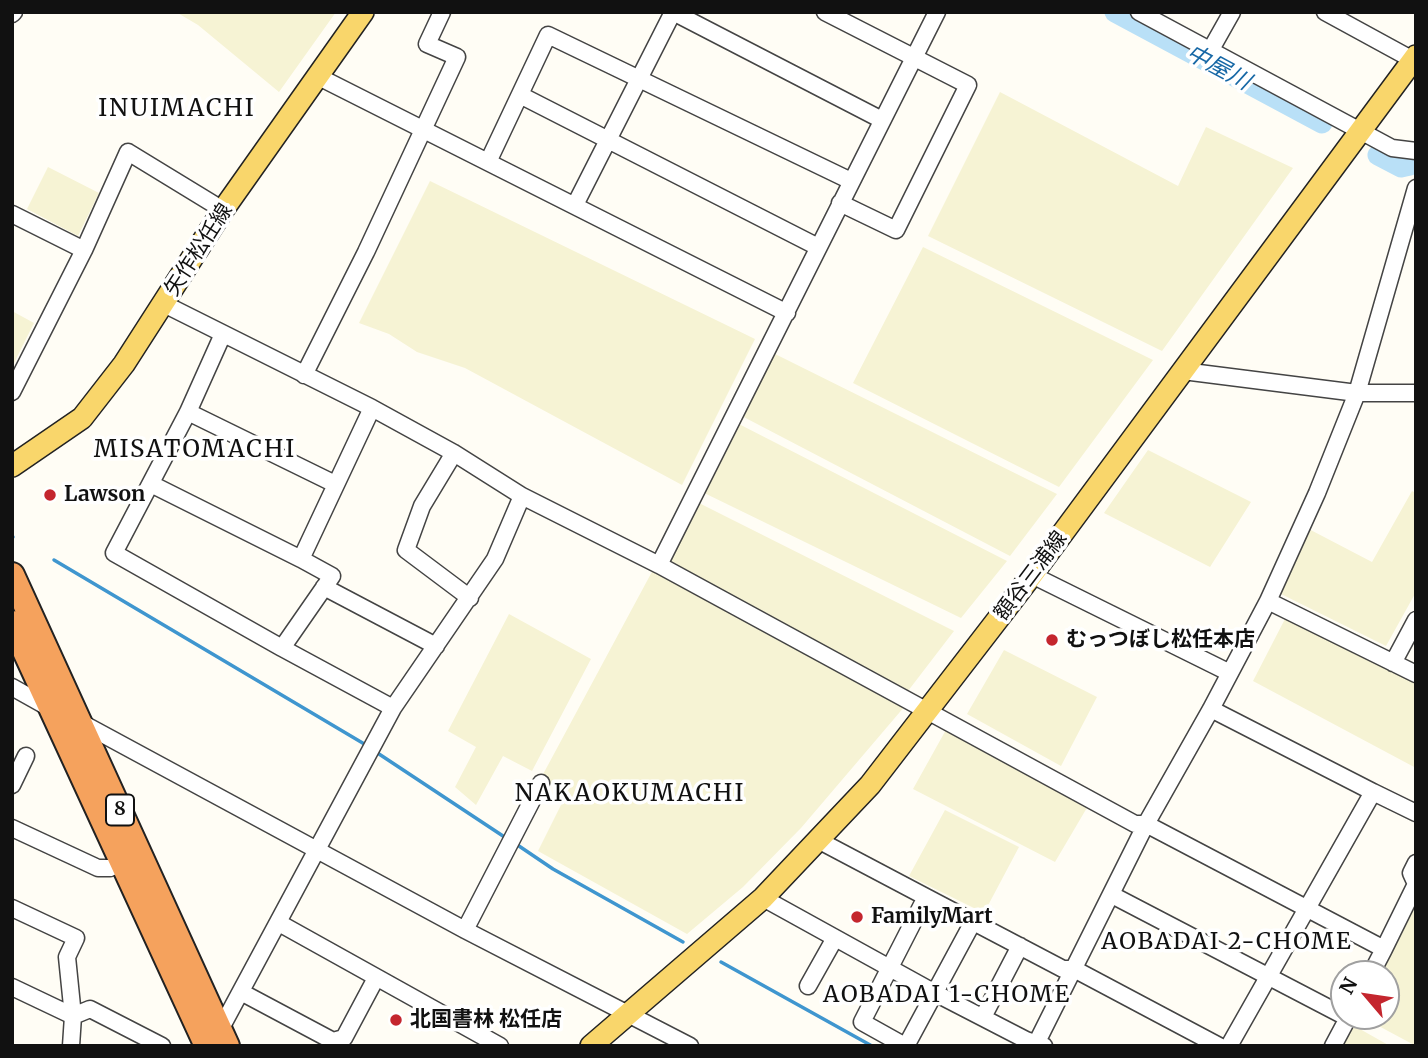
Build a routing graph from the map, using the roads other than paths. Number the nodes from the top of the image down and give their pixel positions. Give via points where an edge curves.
1 (363, 12) edge
2 (442, 12) edge
3 (673, 12) edge
4 (825, 12) edge
5 (937, 12) edge
6 (1139, 12) edge
7 (1232, 12) edge
8 (1325, 12) edge
9 (1210, 51) junction
10 (914, 58) junction
11 (1414, 58) edge
12 (317, 76) junction
13 (638, 78) junction
14 (520, 95) junction
15 (883, 120) junction
16 (423, 130) junction
17 (1359, 130) junction
18 (607, 139) junction
19 (1416, 150) edge
20 (488, 162) junction
21 (851, 181) junction
22 (1416, 188) edge
23 (841, 203) junction
24 (575, 205) junction
25 (223, 210) junction
26 (12, 214) edge
27 (818, 247) junction
28 (84, 250) junction
29 (164, 304) junction
30 (787, 313) junction
31 (223, 334) junction
32 (1183, 371) junction
33 (304, 375) junction
34 (12, 392) edge
35 (1357, 393) junction
36 (1416, 393) edge
37 (372, 408) junction
38 (188, 412) junction
39 (454, 453) junction
40 (12, 466) edge
41 (151, 484) junction
42 (335, 484) junction
43 (522, 496) junction
44 (301, 559) junction
45 (659, 565) junction
46 (12, 575) edge
47 (1032, 575) junction
48 (324, 587) junction
49 (470, 598) junction
50 (1268, 601) junction
51 (1416, 620) edge
52 (12, 623) edge
53 (436, 646) junction
54 (282, 648) junction
55 (1393, 663) junction
56 (1230, 673) junction
57 (1416, 674) edge
58 (12, 687) edge
59 (393, 708) junction
60 (51, 709) junction
61 (1212, 709) junction
62 (930, 710) junction
63 (77, 721) junction
64 (26, 756) dead end
65 (541, 783) dead end
66 (12, 785) edge
67 (1373, 792) junction
68 (1416, 813) edge
69 (1146, 824) junction
70 (12, 828) edge
71 (818, 840) junction
72 (318, 851) junction
73 (122, 862) junction
74 (1416, 863) edge
75 (1112, 895) junction
76 (926, 897) junction
77 (763, 898) junction
78 (12, 908) edge
79 (1305, 908) junction
80 (974, 920) junction
81 (279, 923) junction
82 (465, 930) junction
83 (835, 937) junction
84 (1020, 946) junction
85 (1384, 949) junction
86 (1378, 960) edge
87 (890, 968) junction
88 (1074, 969) junction
89 (1267, 977) junction
90 (376, 978) junction
91 (807, 986) dead end
92 (12, 987) edge
93 (241, 992) junction
94 (935, 993) junction
95 (1330, 1008) edge
96 (630, 1014) junction
97 (73, 1016) junction
98 (983, 1017) junction
99 (1341, 1030) edge
100 (218, 1040) edge
101 (1039, 1044) edge
102 (71, 1046) edge
103 (162, 1046) edge
104 (500, 1046) edge
105 (591, 1046) edge
106 (690, 1046) edge
107 (906, 1046) edge
108 (1219, 1046) edge
109 (1229, 1046) edge
110 (1333, 1046) edge

1 - 12 main road, 矢作松任線
2 - 16 street via 427,44 457,57
3 - 13 street
3 - 15 street
4 - 10 street
5 - 10 street
6 - 9 street
7 - 9 street
8 - 11 street
9 - 17 street
10 - 15 street
10 - 23 street via 968,85 896,230
11 - 17 main road, 額谷三浦線
12 - 16 street
12 - 25 main road, 矢作松任線
13 - 14 street via 548,35
13 - 18 street
13 - 21 street
14 - 18 street
14 - 20 street
15 - 21 street
16 - 20 street
16 - 33 street
17 - 19 street via 1392,148
17 - 32 main road, 額谷三浦線
18 - 24 street
18 - 27 street
20 - 24 street
21 - 23 street
22 - 35 street
23 - 27 street
24 - 30 street
25 - 28 street via 128,152
25 - 29 main road, 矢作松任線
26 - 28 street
27 - 30 street
28 - 34 street
29 - 31 street
29 - 40 main road, 矢作松任線 via 82,418
30 - 45 street
31 - 33 street
31 - 38 street
32 - 35 street
32 - 47 main road, 額谷三浦線
33 - 37 street
35 - 36 street
35 - 50 street
37 - 39 street
37 - 42 street
38 - 41 street
38 - 42 street
39 - 43 street
39 - 49 street via 422,506 406,550
41 - 44 street
41 - 54 street via 114,553
42 - 44 street
43 - 45 street
43 - 49 street via 495,559
44 - 48 street via 332,576
45 - 62 street
46 - 63 highway, 8
47 - 56 street
47 - 62 main road, 額谷三浦線
48 - 53 street
48 - 54 street
49 - 53 street
50 - 55 street
50 - 56 street
51 - 55 street
52 - 60 highway, 8
53 - 59 street
54 - 59 street
55 - 57 street
56 - 61 street
58 - 60 street
59 - 72 street
60 - 63 street
60 - 73 highway, 8
61 - 67 street
61 - 69 street
62 - 69 street via 1135,824
62 - 71 main road, 額谷三浦線
63 - 72 street
63 - 100 highway, 8
64 - 66 street
65 - 82 street
67 - 68 street
67 - 79 street
69 - 75 street
69 - 79 street
70 - 73 street via 98,868
71 - 76 street
71 - 77 main road, 額谷三浦線
72 - 81 street
72 - 82 street
73 - 100 highway, 8
74 - 85 street via 1411,873 1416,884
75 - 88 street
75 - 89 street
76 - 80 street
76 - 87 street
77 - 83 street
77 - 96 main road, 額谷三浦線
78 - 97 street via 76,938 67,957
79 - 85 street
79 - 89 street
80 - 84 street
80 - 94 street
81 - 90 street
81 - 93 street
82 - 96 street
83 - 87 street
83 - 91 street
84 - 88 street via 1063,969
84 - 98 street
85 - 86 street
87 - 94 street
87 - 107 street via 862,1021
88 - 101 street
88 - 108 street
89 - 95 street
89 - 109 street
90 - 93 street via 344,1038 333,1041
90 - 104 street
92 - 97 street
93 - 100 street
94 - 98 street
94 - 107 street
96 - 105 main road, 額谷三浦線
96 - 106 street
97 - 102 street
97 - 103 street via 90,1009
98 - 101 street
99 - 110 street

